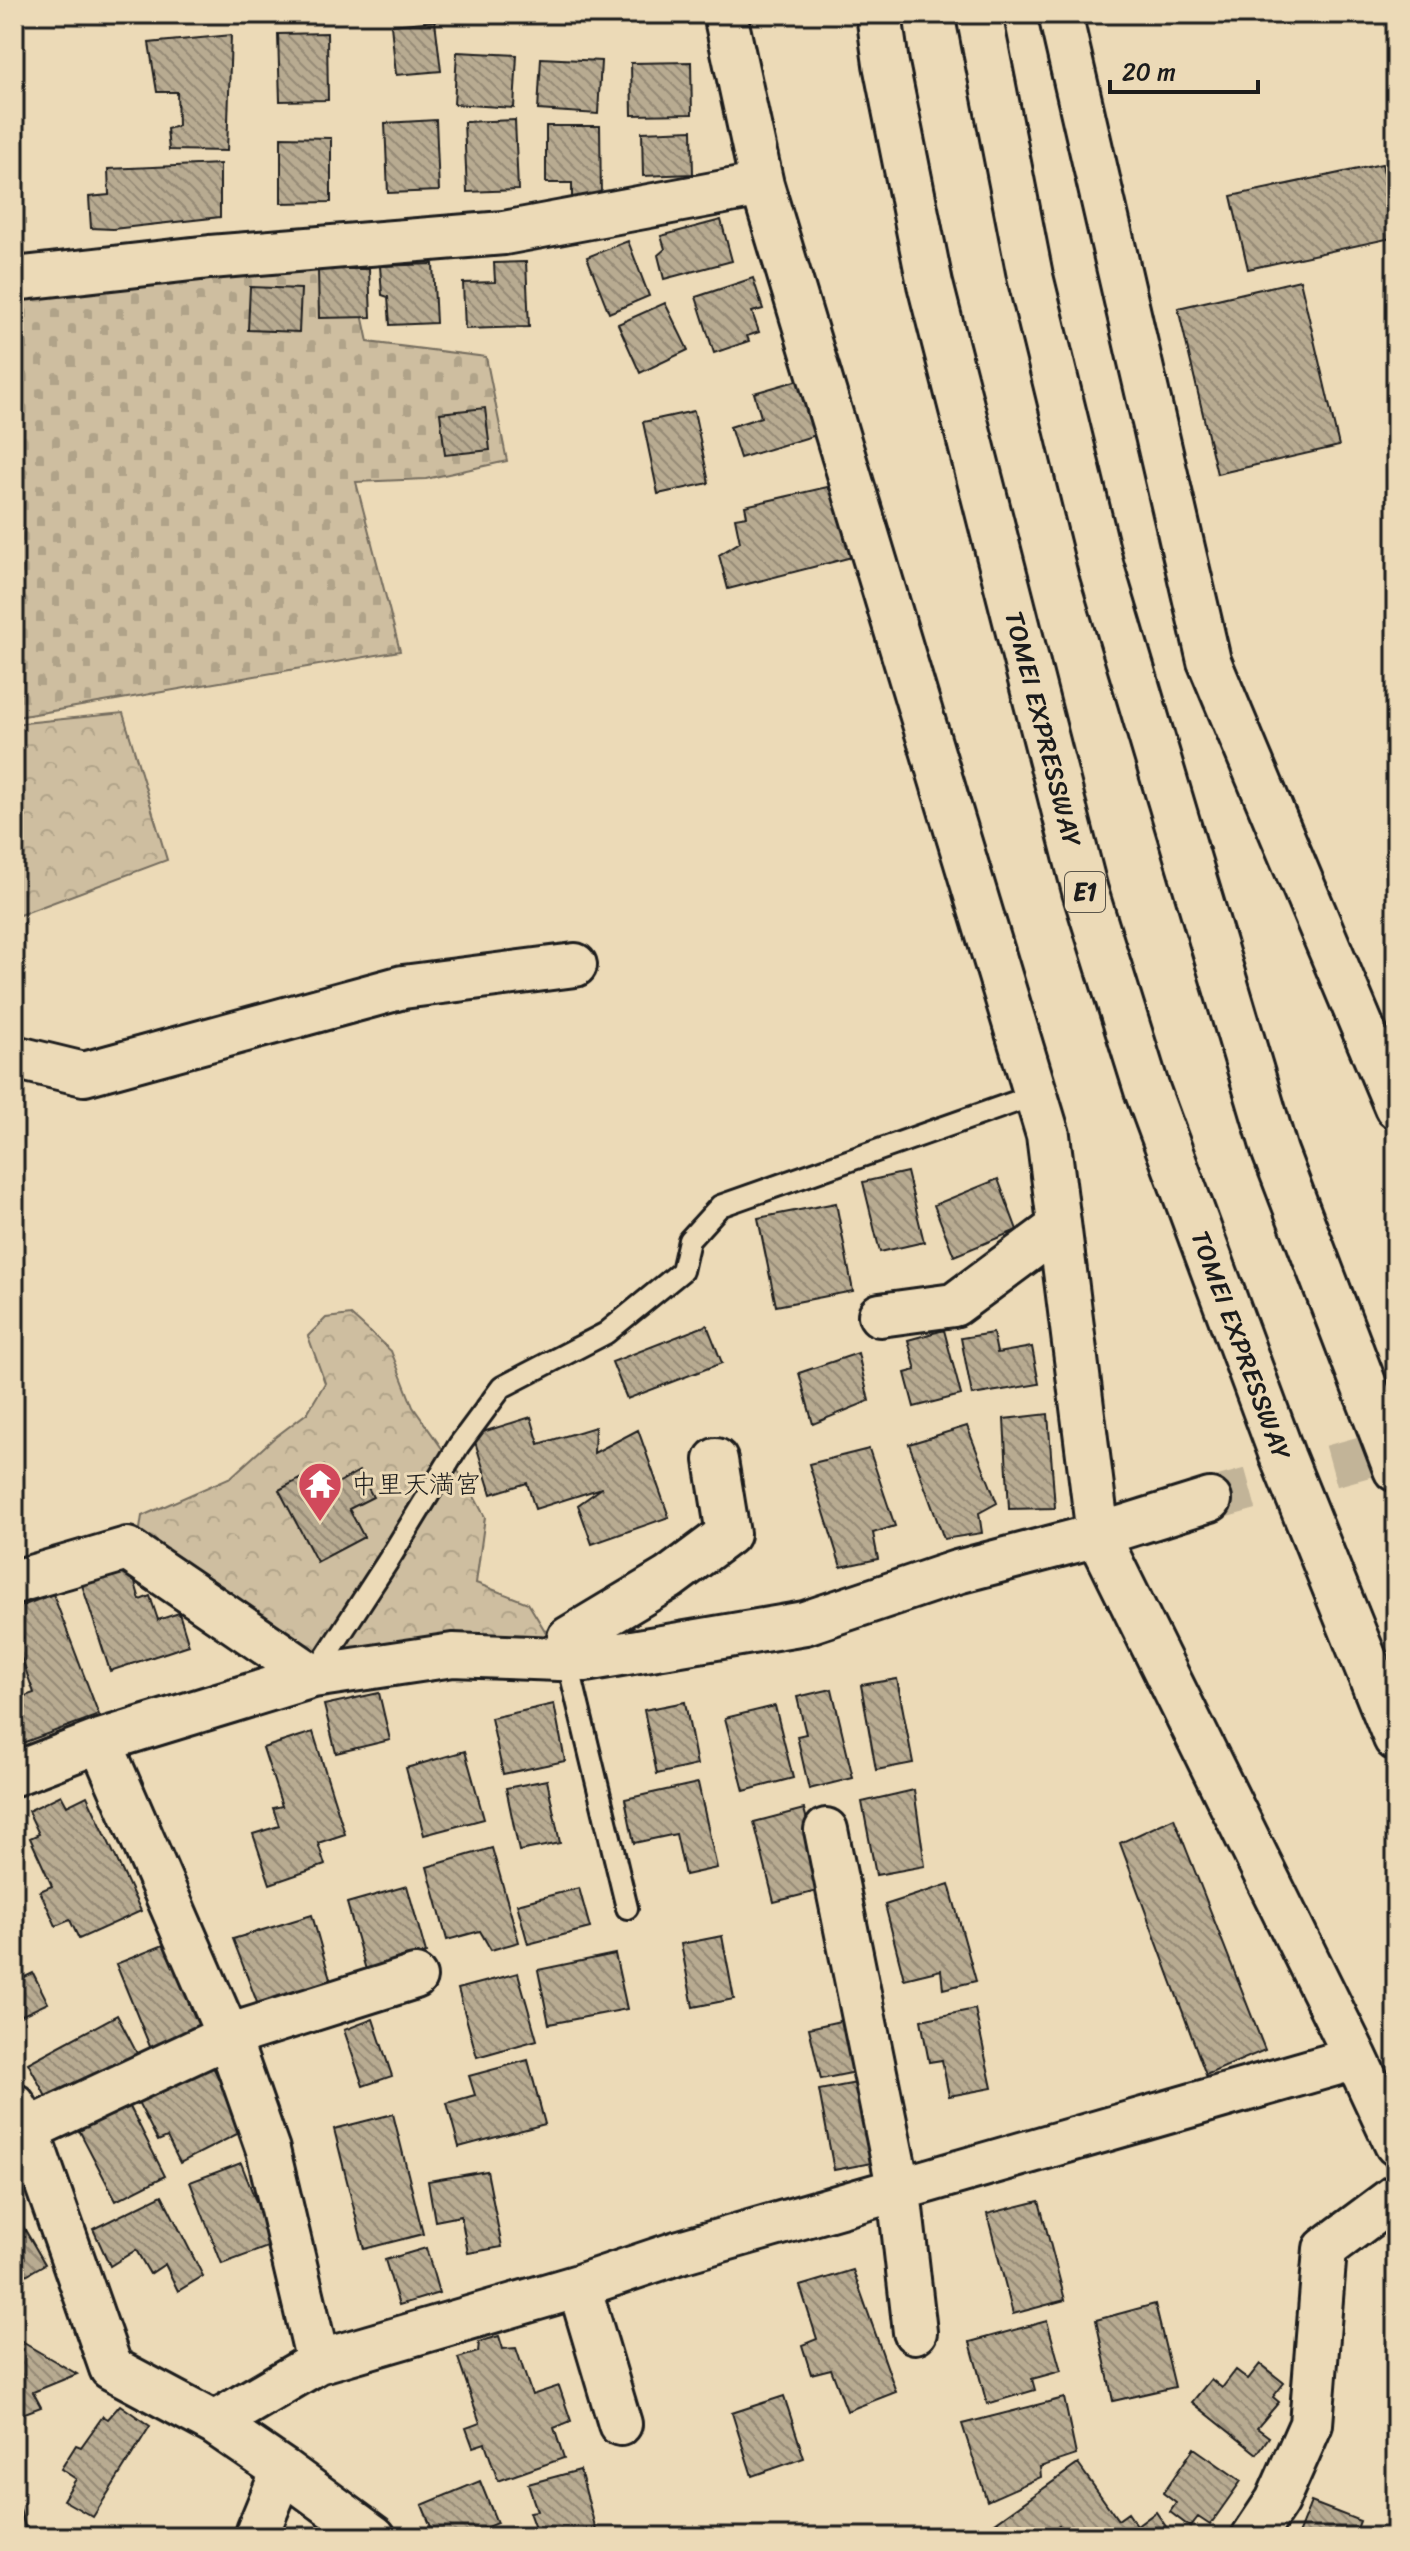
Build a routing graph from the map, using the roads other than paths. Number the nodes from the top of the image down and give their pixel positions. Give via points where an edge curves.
1 (725, 14) edge
2 (879, 14) edge
3 (979, 14) edge
4 (1060, 14) edge
5 (762, 185) junction
6 (14, 279) edge
7 (575, 965) dead end
8 (14, 1057) edge
9 (1035, 1095) junction
10 (1396, 1107) edge
11 (1059, 1227) junction
12 (880, 1315) dead end
13 (716, 1460) dead end
14 (1396, 1469) edge
15 (1210, 1500) tunnel mouth
16 (1098, 1535) junction
17 (14, 1582) edge
18 (567, 1659) junction
19 (313, 1676) junction
20 (1396, 1738) edge
21 (100, 1741) junction
22 (14, 1774) edge
23 (826, 1830) dead end
24 (627, 1908) dead end
25 (415, 1977) dead end
26 (228, 2036) junction
27 (1356, 2058) junction
28 (18, 2123) edge
29 (1396, 2144) edge
30 (899, 2191) junction
31 (1396, 2196) edge
32 (579, 2286) junction
33 (915, 2332) dead end
34 (318, 2362) junction
35 (214, 2423) junction
36 (620, 2424) dead end
37 (283, 2470) junction
38 (259, 2537) edge
39 (374, 2537) edge
40 (1253, 2537) edge

1 - 5 street
2 - 20 highway, TOMEI EXPRESSWAY / E1 via 930,284 1085,891 1147,1090 1283,1458
3 - 14 highway via 1030,276 1101,567 1275,1152
4 - 10 street via 1209,661
5 - 6 street via 504,233
5 - 9 street
7 - 8 street via 403,987 84,1074
9 - 11 street via 1048,1135
9 - 19 lane via 720,1206 689,1240 682,1271 606,1333 502,1387 459,1445
11 - 12 street via 954,1305
11 - 16 street
13 - 18 street via 728,1534 669,1578 569,1638
15 - 16 street
16 - 18 street via 957,1572 805,1623
16 - 27 street
17 - 19 street via 127,1549
18 - 19 street via 453,1655
18 - 24 lane
19 - 21 street
21 - 22 street
21 - 26 street
23 - 30 street
25 - 26 street
26 - 28 street
26 - 34 street via 268,2150
27 - 29 street
27 - 30 street
28 - 35 street via 111,2368
30 - 32 street
30 - 33 street
31 - 40 street via 1325,2249 1311,2424 1277,2501
32 - 34 street
32 - 36 street
34 - 35 street
35 - 37 street
37 - 38 street
37 - 39 street

